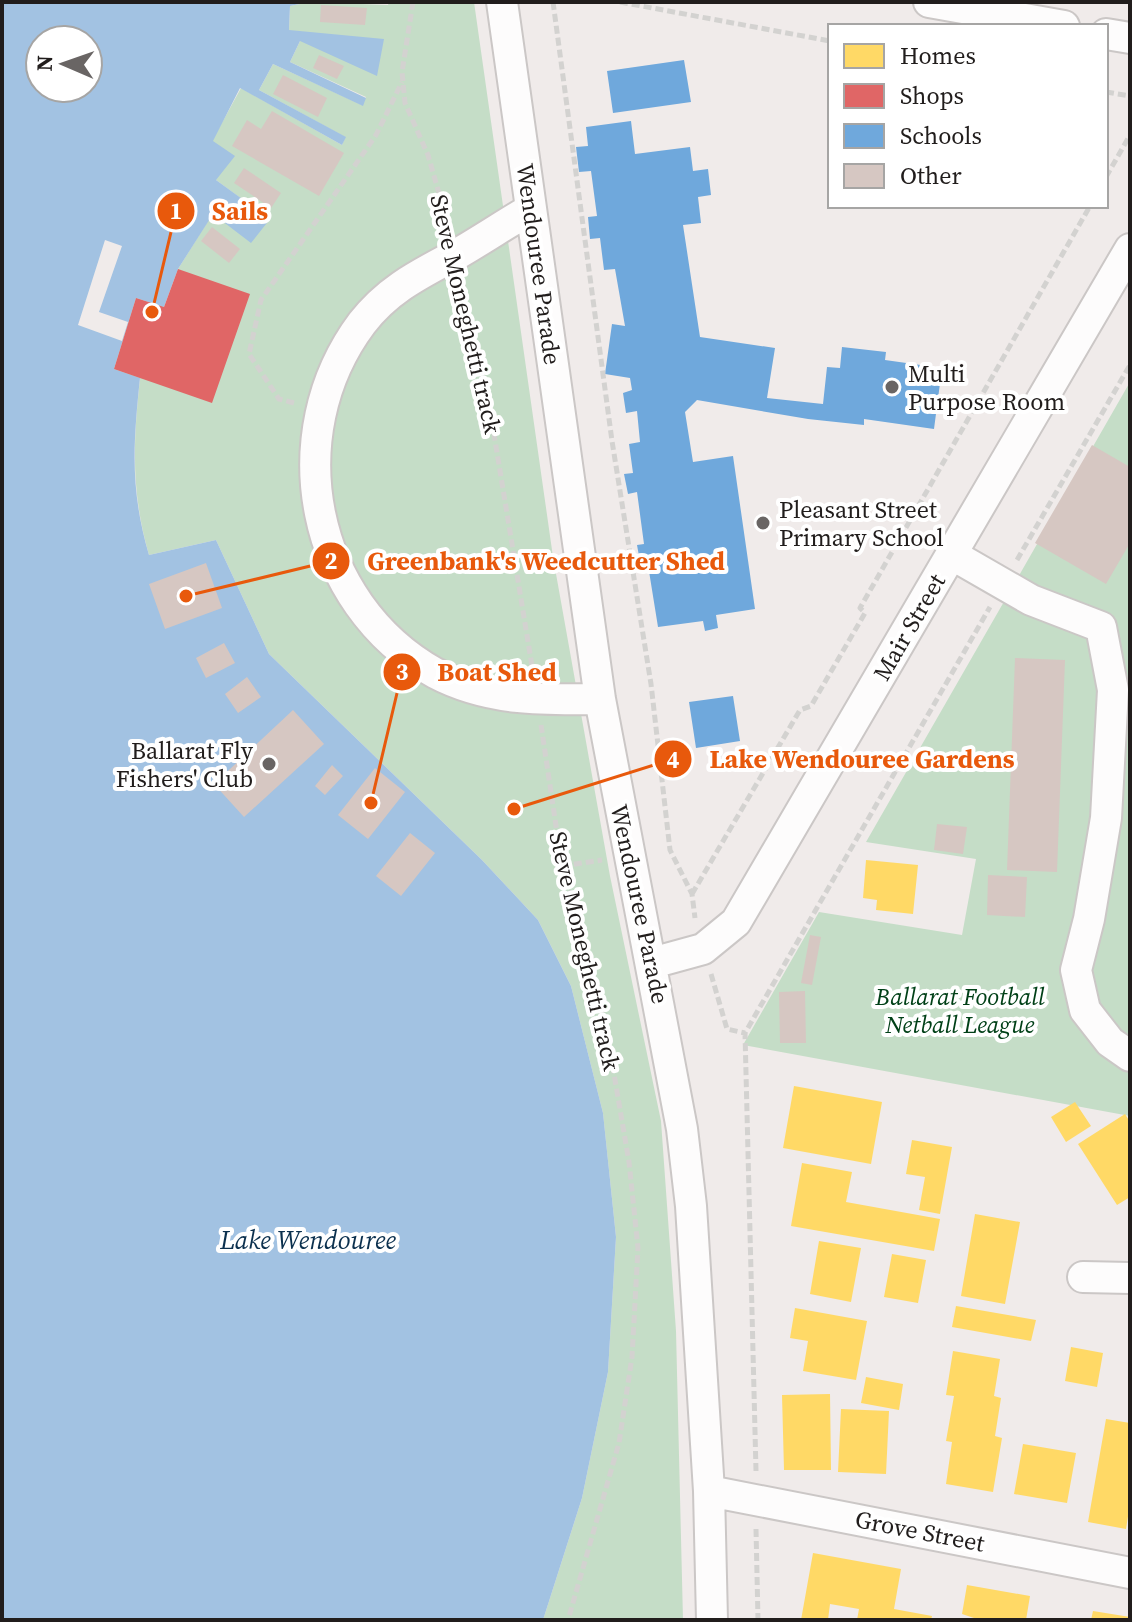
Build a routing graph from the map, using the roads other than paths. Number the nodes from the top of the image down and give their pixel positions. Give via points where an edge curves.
1 (502, 2) edge
2 (929, 2) edge
3 (1053, 24) edge
4 (1108, 34) edge
5 (1130, 38) edge
6 (531, 209) junction
7 (1130, 249) edge
8 (951, 554) junction
9 (600, 699) junction
10 (652, 963) junction
11 (1130, 1056) edge
12 (1083, 1277) dead end
13 (1130, 1278) edge
14 (709, 1491) junction
15 (1130, 1573) edge
16 (712, 1620) edge

1 - 6 street, Wendouree Parade
2 - 3 street
4 - 5 street
6 - 9 street, Wendouree Parade
6 - 9 street via 390,291 363,322 324,390 315,440 316,490 325,537 343,582 398,647 436,673 511,699
7 - 8 street, Mair Street
8 - 10 street, Mair Street via 736,922 703,949
8 - 11 street via 1031,600 1101,627 1113,690 1106,818 1076,970 1085,1010 1110,1042
9 - 10 street, Wendouree Parade
10 - 14 street, Wendouree Parade via 691,1206
12 - 13 street
14 - 15 street, Grove Street
14 - 16 street, Wendouree Parade

